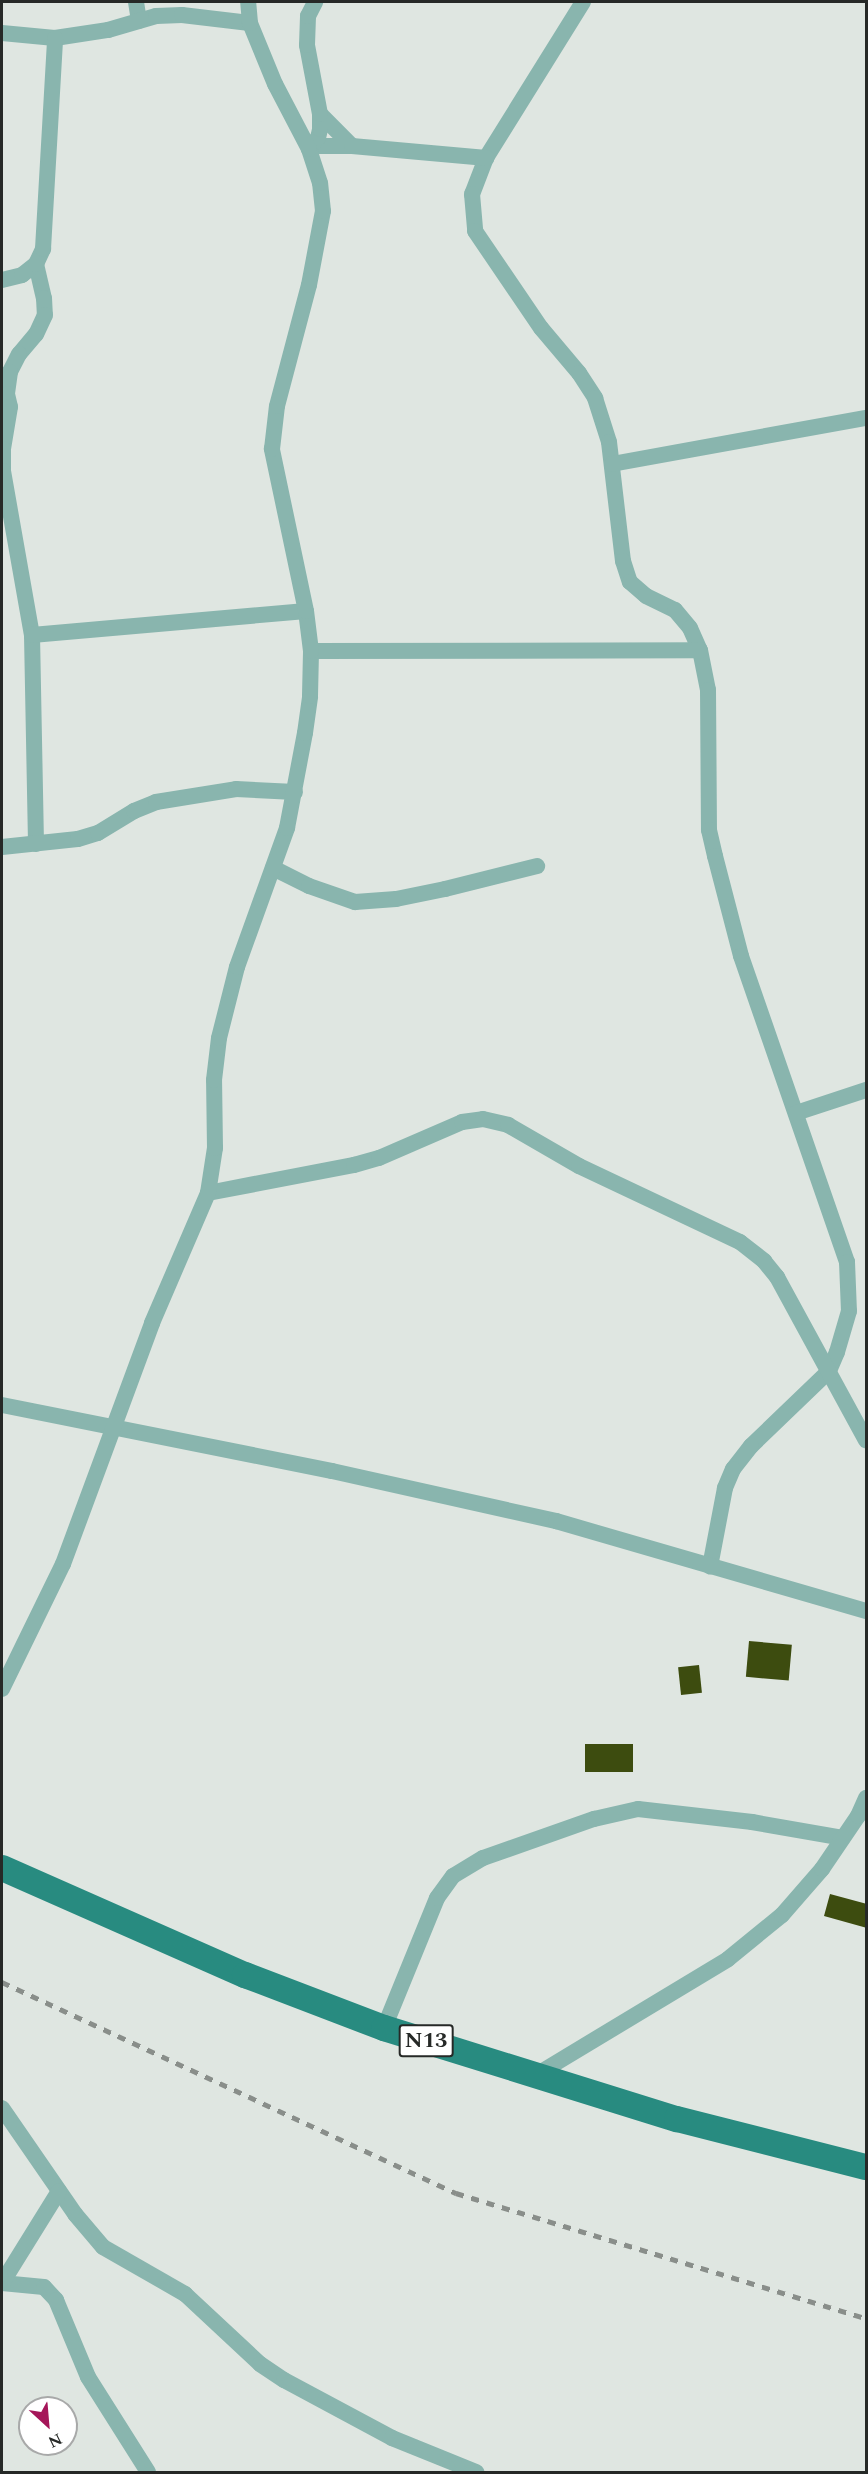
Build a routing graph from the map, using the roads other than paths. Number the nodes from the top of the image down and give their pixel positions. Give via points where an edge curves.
1 (136, 2) edge
2 (248, 2) edge
3 (315, 2) edge
4 (583, 2) edge
5 (139, 21) junction
6 (250, 23) junction
7 (2, 33) edge
8 (55, 38) junction
9 (320, 114) junction
10 (352, 146) junction
11 (311, 148) junction
12 (486, 158) junction
13 (36, 264) junction
14 (2, 280) edge
15 (867, 418) edge
16 (612, 464) junction
17 (306, 611) junction
18 (32, 635) junction
19 (700, 650) junction
20 (311, 651) junction
21 (295, 792) junction
22 (36, 844) junction
23 (2, 847) edge
24 (537, 866) dead end
25 (273, 868) junction
26 (867, 1090) edge
27 (796, 1113) junction
28 (208, 1193) junction
29 (828, 1371) junction
30 (2, 1405) edge
31 (112, 1426) junction
32 (867, 1440) edge
33 (710, 1567) junction
34 (867, 1611) edge
35 (2, 1689) edge
36 (867, 1798) edge
37 (843, 1839) junction
38 (2, 1868) edge
39 (384, 2028) junction
40 (536, 2074) junction
41 (2, 2108) edge
42 (867, 2167) edge
43 (59, 2191) junction
44 (148, 2472) edge
45 (476, 2472) edge

1 - 5 street
2 - 6 street
3 - 9 street via 308,16 307,45
4 - 12 street
5 - 6 street via 182,15
5 - 8 street
6 - 11 street via 275,84
7 - 8 street
8 - 13 street via 43,249
9 - 10 street
9 - 11 street via 320,129
10 - 11 street
10 - 12 street
11 - 17 street via 323,211 309,285 277,406 272,449
12 - 16 street via 472,194 475,231 595,398
13 - 14 street via 22,275
13 - 18 street via 45,315 10,372 10,407 3,449 12,531
15 - 16 street
16 - 19 street via 623,561 630,582 646,596 675,610 690,628
17 - 18 street
17 - 20 street
18 - 22 street
19 - 20 street
19 - 27 street via 708,690 709,830 741,956
20 - 21 street via 310,696
21 - 22 street via 236,789 156,802 98,833
21 - 25 street
22 - 23 street
24 - 25 street via 396,899 355,902
25 - 28 street via 237,968 219,1038 214,1080 215,1148
26 - 27 street
27 - 29 street via 847,1262 849,1311
28 - 29 street via 354,1165 462,1122 483,1119 508,1125 579,1166 740,1242 777,1276
28 - 31 street
29 - 32 street
29 - 33 street via 751,1446 733,1469 725,1488
30 - 31 street
31 - 33 street via 556,1521
31 - 35 street via 63,1564
33 - 34 street
36 - 37 street
37 - 39 street via 752,1822 638,1809 594,1819 483,1858 453,1876 437,1899
37 - 40 street via 782,1915 728,1959
38 - 39 main road, N13 via 235,1970
39 - 40 main road, N13
40 - 42 main road, N13 via 677,2119
41 - 43 street
43 - 44 street via 2,2283 44,2288 56,2300 87,2377
43 - 45 street via 103,2247 184,2294 260,2364 392,2438

